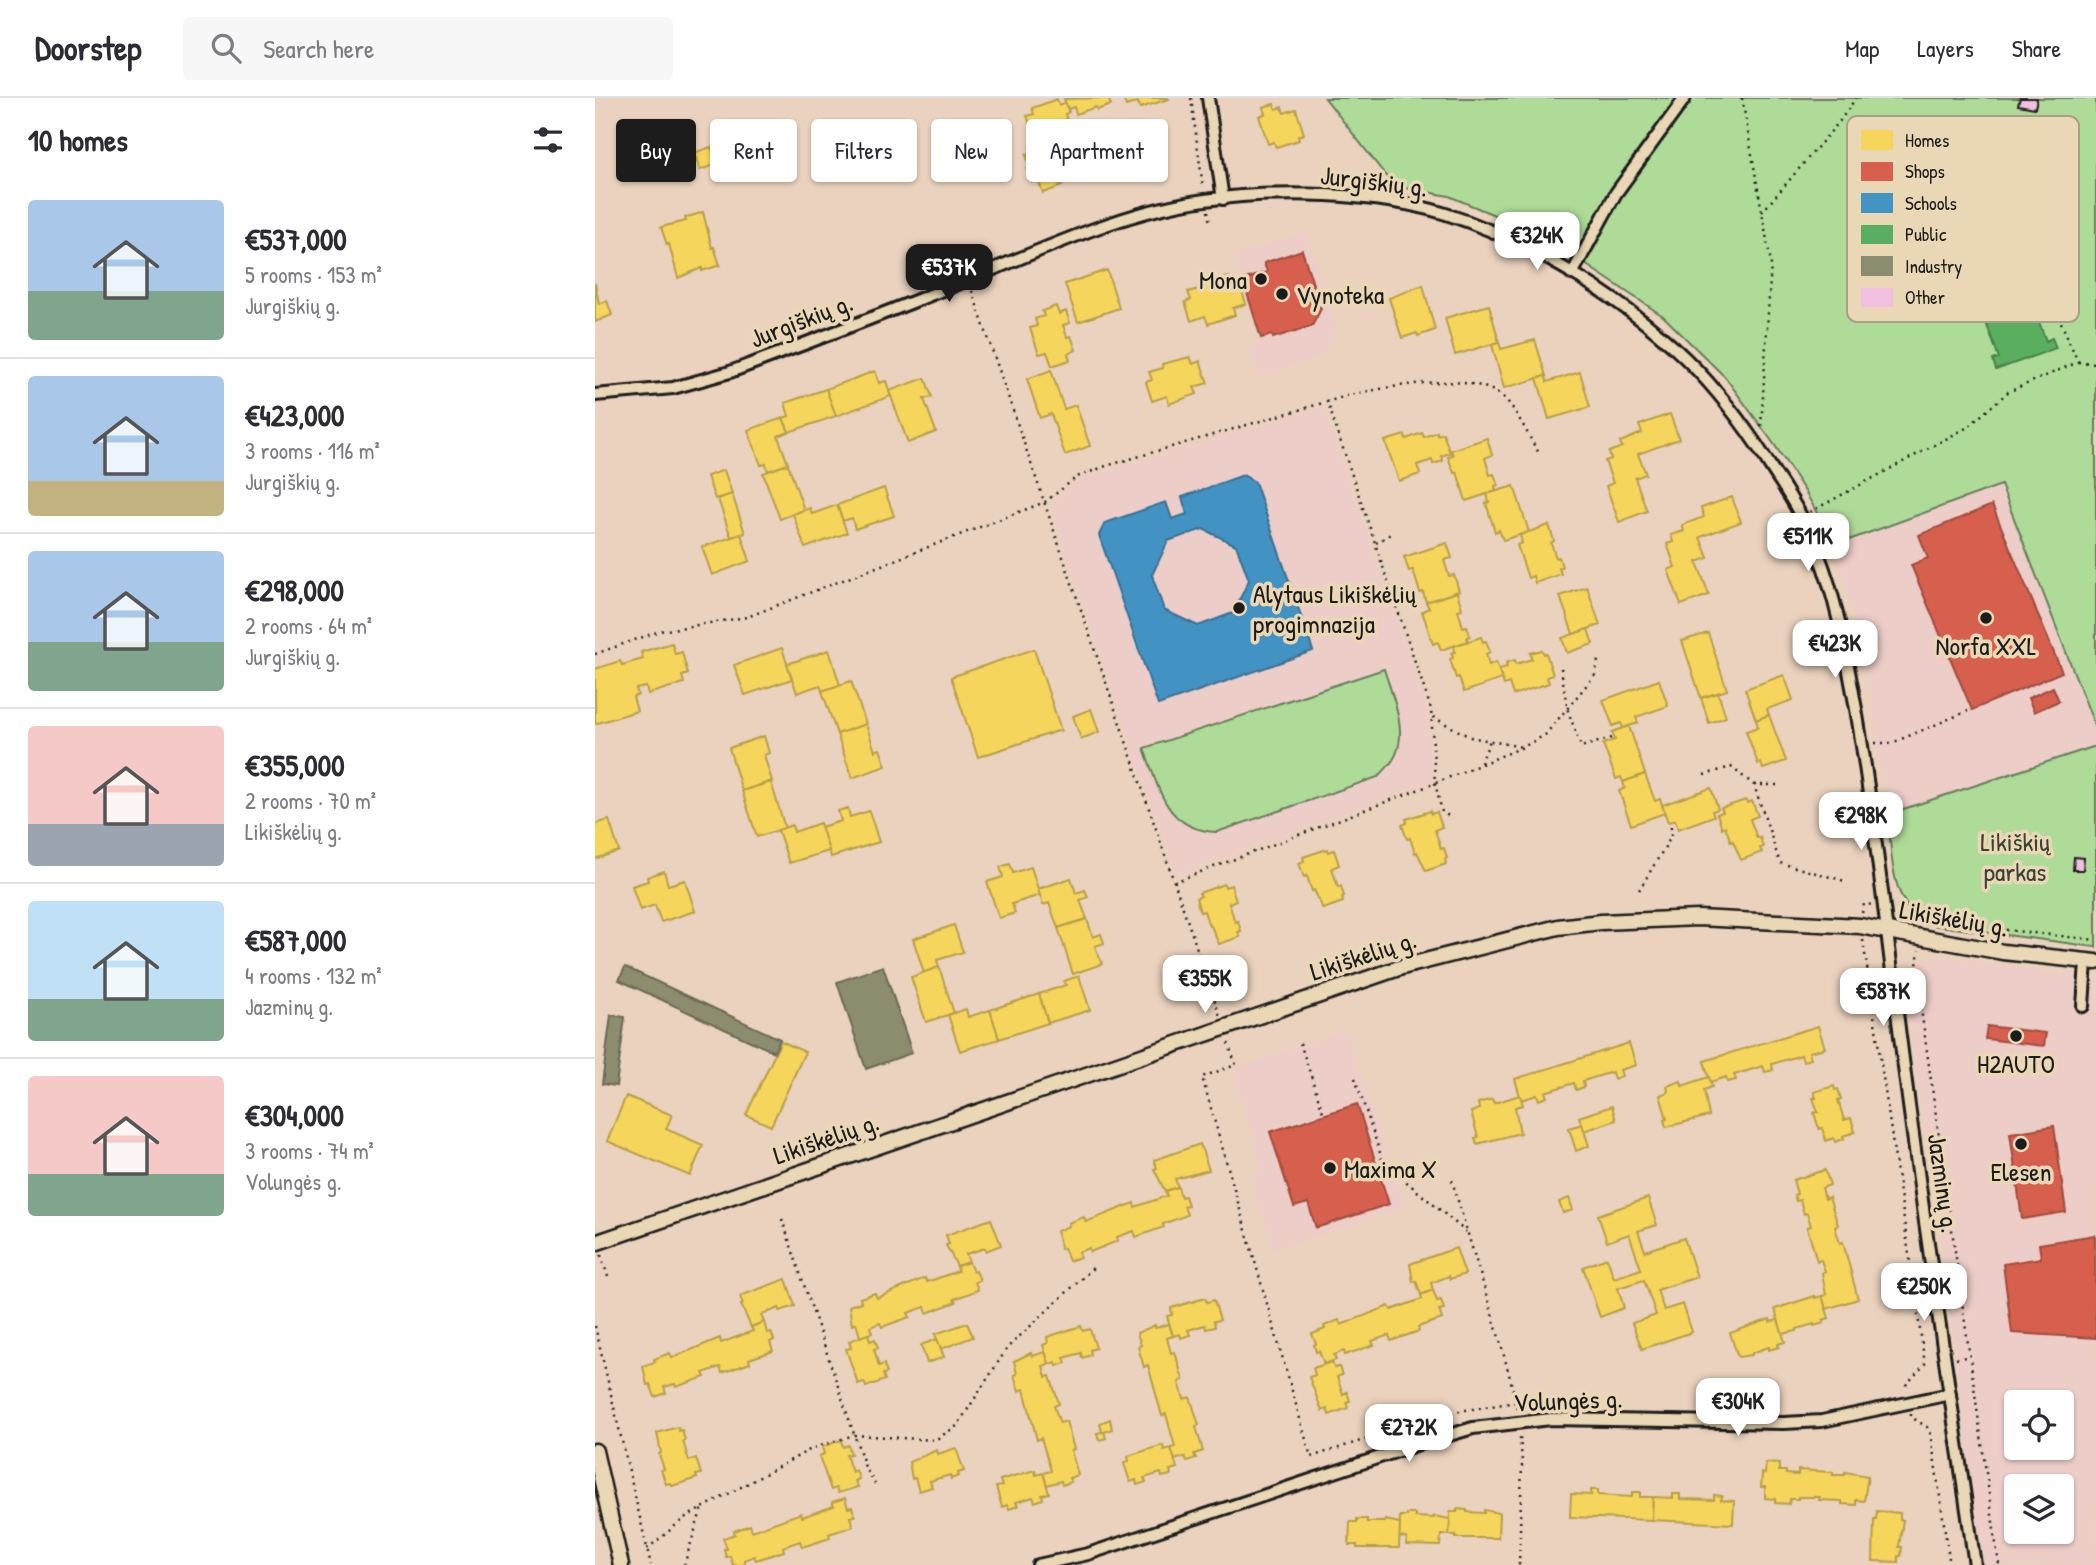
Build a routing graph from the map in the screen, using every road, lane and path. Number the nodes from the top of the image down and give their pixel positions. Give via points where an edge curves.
1 (1191, 98) edge
2 (1208, 98) edge
3 (1685, 98) edge
4 (1742, 98) edge
5 (1856, 98) edge
6 (1223, 199) junction
7 (1205, 200) junction
8 (1762, 212) junction
9 (1210, 225) dead end
10 (960, 258) dead end
11 (1572, 274) junction
12 (968, 280) junction
13 (2061, 322) edge
14 (2078, 362) junction
15 (2096, 363) edge
16 (595, 395) edge
17 (1327, 401) junction
18 (1760, 449) junction
19 (1539, 453) dead end
20 (1045, 502) junction
21 (1801, 517) junction
22 (1777, 530) dead end
23 (1394, 532) dead end
24 (1375, 544) junction
25 (595, 654) edge
26 (1599, 656) dead end
27 (1561, 668) dead end
28 (1567, 708) junction
29 (1968, 711) dead end
30 (1433, 717) junction
31 (1612, 738) dead end
32 (1490, 740) junction
33 (1862, 744) junction
34 (1523, 747) junction
35 (1481, 765) junction
36 (1704, 775) dead end
37 (1435, 783) junction
38 (1754, 785) junction
39 (1778, 785) dead end
40 (1452, 818) dead end
41 (1671, 825) dead end
42 (1845, 881) dead end
43 (1173, 883) junction
44 (1639, 890) dead end
45 (1915, 911) dead end
46 (1927, 915) junction
47 (1887, 931) junction
48 (1921, 937) junction
49 (2096, 940) edge
50 (2091, 962) edge
51 (1916, 973) junction
52 (1892, 976) junction
53 (2083, 1006) dead end
54 (1223, 1027) junction
55 (1300, 1042) dead end
56 (1355, 1078) dead end
57 (1324, 1115) dead end
58 (1452, 1180) dead end
59 (782, 1219) dead end
60 (1466, 1232) junction
61 (596, 1243) edge
62 (1095, 1266) dead end
63 (609, 1280) dead end
64 (595, 1326) edge
65 (1950, 1394) junction
66 (1516, 1402) junction
67 (1909, 1404) junction
68 (1519, 1422) junction
69 (854, 1435) junction
70 (595, 1451) edge
71 (875, 1485) dead end
72 (702, 1508) junction
73 (647, 1549) junction
74 (621, 1565) edge
75 (651, 1565) edge
76 (684, 1565) edge
77 (1038, 1565) edge
78 (1519, 1565) edge
79 (1950, 1565) edge
80 (1975, 1565) edge
81 (1999, 1565) edge

1 - 7 path
2 - 6 street
3 - 11 street via 1616,193
4 - 8 path
5 - 8 path
6 - 7 street, Jurgiškių g.
6 - 11 street, Jurgiškių g. via 1308,196 1406,204 1479,227
7 - 9 path
7 - 12 street, Jurgiškių g. via 1106,225
8 - 18 path via 1771,263
10 - 12 path
11 - 18 street, Jurgiškių g. via 1668,343 1697,370
12 - 16 street, Jurgiškių g. via 730,372 673,388
12 - 20 path
13 - 14 path
14 - 15 path
14 - 21 path via 2008,392 1968,427
17 - 19 path via 1387,387 1444,381 1487,387 1505,399
17 - 20 path via 1106,466 1077,477
17 - 24 path
18 - 21 street, Jurgiškių g.
20 - 25 path via 747,617 660,631
20 - 43 path
21 - 22 path
21 - 33 street, Jurgiškių g. via 1838,613
23 - 24 path
24 - 30 path
26 - 28 path via 1595,674
27 - 28 path
28 - 31 path via 1581,747
28 - 34 path via 1545,735
29 - 33 path via 1892,743
30 - 32 path via 1470,737
30 - 37 path
32 - 34 path
32 - 35 path
33 - 47 street, Jurgiškių g.
34 - 35 path
35 - 37 path
36 - 38 path via 1731,767
37 - 40 path via 1442,812
37 - 43 path
38 - 39 path
38 - 42 path via 1780,863
41 - 44 path via 1671,837
43 - 54 path
45 - 46 path
46 - 48 path
46 - 49 path
47 - 48 street, Likiškėlių g.
47 - 52 street, Jazminų g.
47 - 54 street, Likiškėlių g. via 1698,918 1558,926 1402,967
48 - 50 street, Likiškėlių g.
48 - 51 path
50 - 53 street
51 - 52 path
51 - 81 path
52 - 65 street, Jazminų g.
52 - 67 path via 1869,980 1925,1364 1906,1385
54 - 61 street, Likiškėlių g.
54 - 66 path via 1235,1065 1202,1076 1311,1457 1447,1413
55 - 57 path
56 - 60 path via 1383,1162
58 - 60 path
59 - 69 path
60 - 66 path
61 - 63 path
62 - 69 path via 1008,1348 957,1426 935,1440
64 - 73 path
65 - 67 street, Volungės g.
65 - 80 street, Jazminų g.
66 - 68 path
67 - 68 street, Volungės g. via 1822,1422
67 - 79 path via 1911,1417 1931,1435
68 - 77 street, Volungės g. via 1473,1428 1419,1444 1088,1554
68 - 78 path
69 - 71 path
69 - 72 path via 813,1448
70 - 74 street
72 - 73 path
72 - 76 path
73 - 75 path

